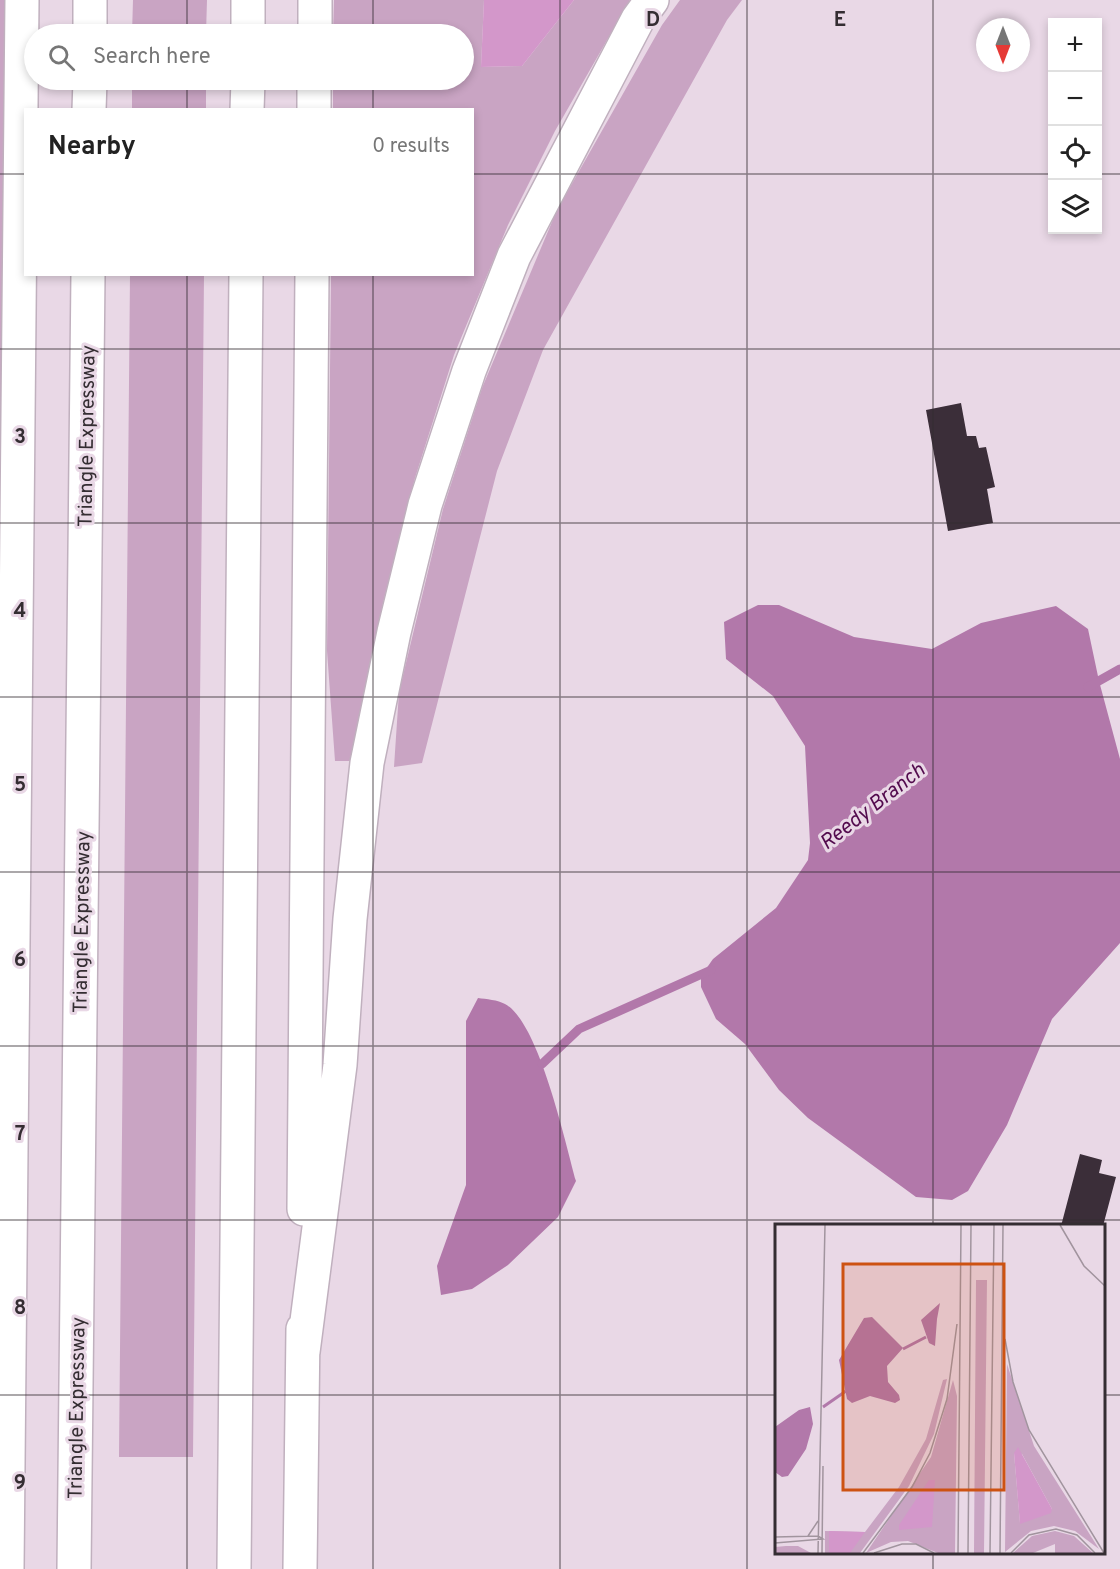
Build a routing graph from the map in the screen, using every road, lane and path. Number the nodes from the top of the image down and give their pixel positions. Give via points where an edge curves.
1 (22, 0) edge
2 (90, 0) edge
3 (248, 0) edge
4 (315, 0) edge
5 (652, 0) edge
6 (90, 24) edge
7 (248, 24) edge
8 (315, 24) edge
9 (90, 90) edge
10 (248, 90) edge
11 (314, 90) edge
12 (89, 108) edge
13 (247, 108) edge
14 (314, 108) edge
15 (88, 276) edge
16 (246, 276) edge
17 (312, 276) edge
18 (0, 1094) edge
19 (11, 1146) junction
20 (303, 1352) junction
21 (7, 1569) edge
22 (74, 1569) edge
23 (234, 1569) edge
24 (300, 1569) edge

1 - 19 highway
2 - 6 highway
3 - 7 highway
4 - 8 highway
5 - 20 highway via 514,256 469,371 425,505 367,763 350,919 340,1065
9 - 12 highway
10 - 13 highway
11 - 14 highway
15 - 22 highway, Triangle Expressway
16 - 23 highway
17 - 20 highway
18 - 19 highway
19 - 21 highway
20 - 24 highway

